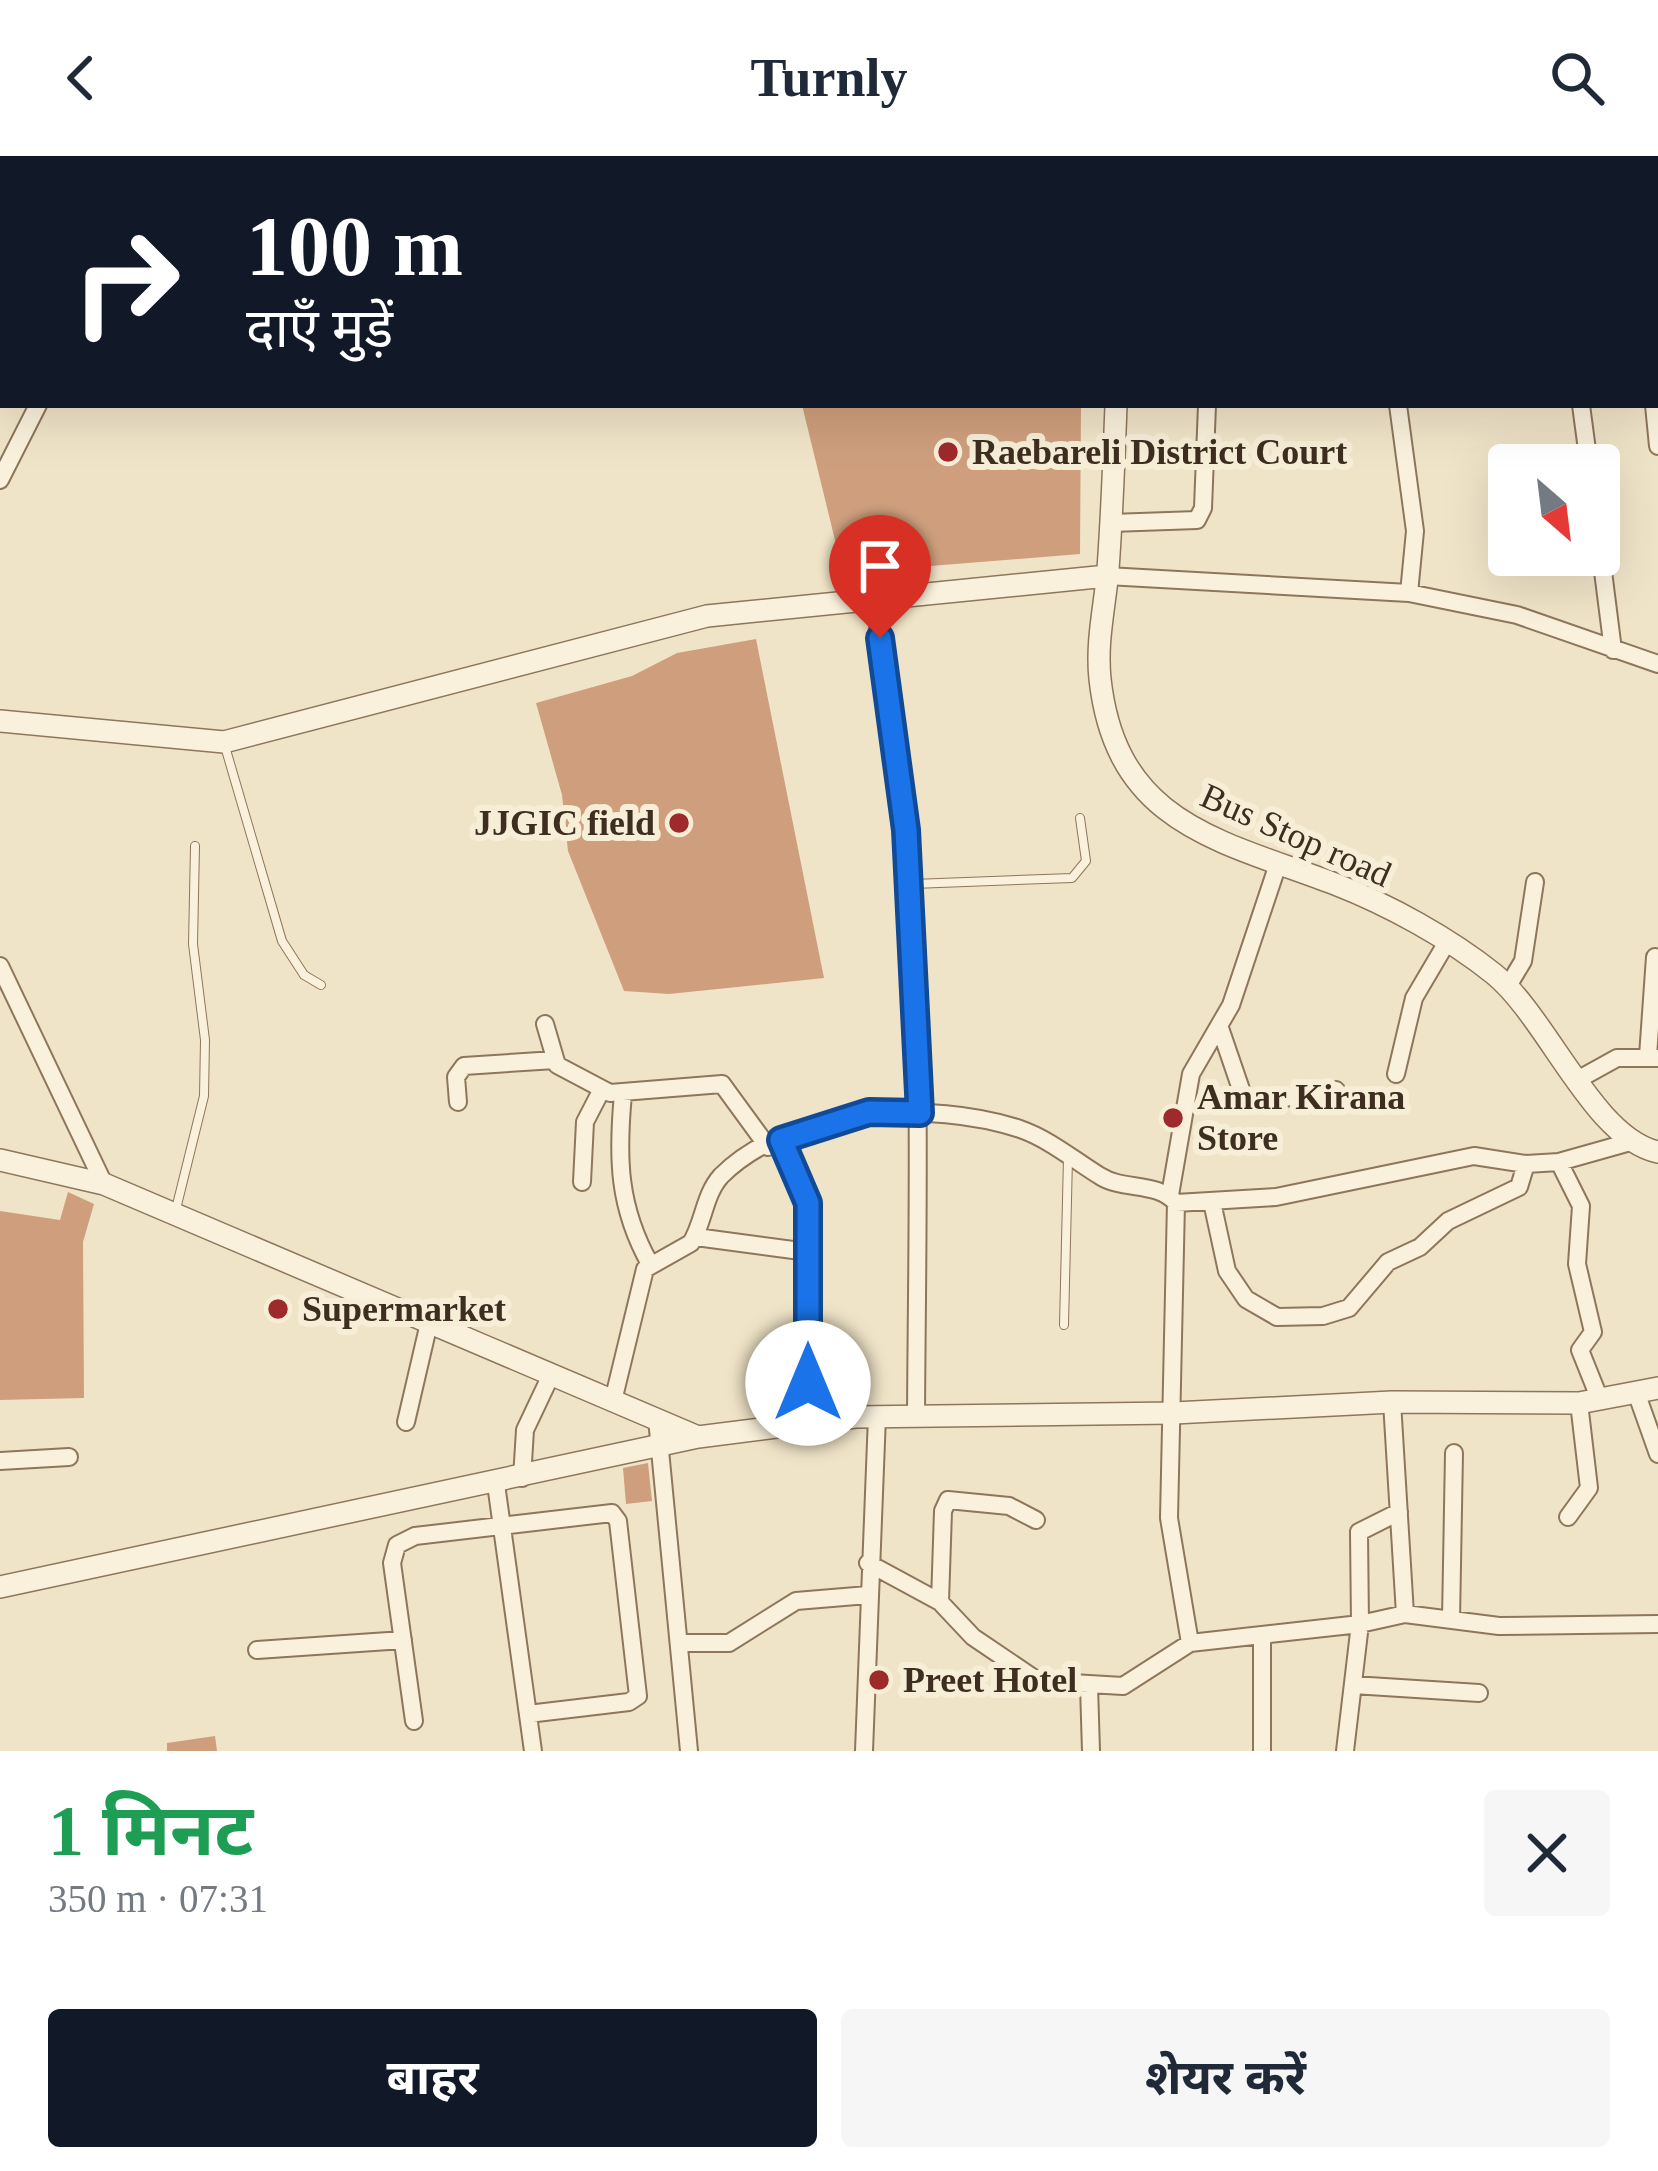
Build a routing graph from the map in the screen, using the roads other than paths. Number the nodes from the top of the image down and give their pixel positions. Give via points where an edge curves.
1 (36, 408) edge
2 (1116, 408) edge
3 (1207, 408) edge
4 (1398, 408) edge
5 (1581, 408) edge
6 (1654, 408) edge
7 (1586, 444) edge
8 (1658, 446) edge
9 (0, 480) edge
10 (1111, 524) junction
11 (1107, 576) junction
12 (1604, 576) edge
13 (1409, 593) junction
14 (874, 598) junction
15 (1613, 650) junction
16 (1658, 664) edge
17 (0, 721) edge
18 (224, 742) junction
19 (1079, 818) dead end
20 (195, 846) dead end
21 (1278, 864) junction
22 (1535, 882) dead end
23 (909, 884) junction
24 (1447, 942) junction
25 (1655, 957) edge
26 (0, 965) edge
27 (321, 986) dead end
28 (1508, 986) junction
29 (545, 1024) dead end
30 (1220, 1028) junction
31 (1653, 1057) edge
32 (555, 1060) junction
33 (1396, 1074) dead end
34 (1580, 1079) junction
35 (1336, 1090) dead end
36 (601, 1091) junction
37 (623, 1094) junction
38 (458, 1102) dead end
39 (920, 1113) junction
40 (1630, 1142) junction
41 (774, 1144) junction
42 (1658, 1152) edge
43 (1069, 1156) junction
44 (0, 1160) edge
45 (1559, 1162) junction
46 (1526, 1164) junction
47 (582, 1182) dead end
48 (104, 1184) junction
49 (1173, 1199) junction
50 (1212, 1202) junction
51 (175, 1214) junction
52 (696, 1237) junction
53 (808, 1252) junction
54 (650, 1264) junction
55 (429, 1323) junction
56 (1064, 1325) dead end
57 (551, 1375) junction
58 (1647, 1390) edge
59 (613, 1401) junction
60 (1590, 1401) junction
61 (1392, 1402) junction
62 (1174, 1413) junction
63 (877, 1416) junction
64 (916, 1418) junction
65 (657, 1419) junction
66 (406, 1422) dead end
67 (808, 1426) junction
68 (698, 1437) junction
69 (661, 1445) junction
70 (1454, 1453) dead end
71 (1658, 1454) edge
72 (69, 1457) dead end
73 (0, 1461) edge
74 (522, 1478) junction
75 (496, 1484) junction
76 (1399, 1513) junction
77 (1568, 1517) dead end
78 (1036, 1520) dead end
79 (505, 1526) junction
80 (868, 1563) junction
81 (0, 1587) edge
82 (868, 1594) junction
83 (940, 1602) junction
84 (1405, 1614) junction
85 (1451, 1620) junction
86 (1360, 1624) junction
87 (1658, 1624) edge
88 (1262, 1635) junction
89 (403, 1640) junction
90 (680, 1643) junction
91 (1190, 1643) junction
92 (257, 1650) dead end
93 (1353, 1685) junction
94 (1089, 1686) junction
95 (1479, 1693) dead end
96 (528, 1714) junction
97 (415, 1721) dead end
98 (532, 1751) edge
99 (689, 1751) edge
100 (864, 1751) edge
101 (1091, 1751) edge
102 (1262, 1751) edge
103 (1345, 1751) edge

1 - 9 street
2 - 10 street, Bus Stop road
3 - 10 street via 1197,520
4 - 13 street via 1413,503
5 - 7 street
6 - 8 street
10 - 11 street, Bus Stop road
11 - 13 street
11 - 14 street
11 - 21 street, Bus Stop road via 1100,674 1116,752 1176,819
12 - 15 street
13 - 15 street via 1516,615
14 - 18 street via 654,626
14 - 23 street
15 - 16 street
17 - 18 street
18 - 27 lane via 282,941
19 - 23 lane via 1086,861 1072,878
20 - 51 lane via 204,1096
21 - 24 street, Bus Stop road via 1352,891
21 - 30 street
22 - 28 street via 1522,961
23 - 39 street
24 - 28 street, Bus Stop road
24 - 33 street via 1414,998
25 - 31 street
26 - 48 street
28 - 34 street, Bus Stop road
29 - 32 street
30 - 35 street via 1246,1104
30 - 49 street via 1191,1074
31 - 34 street via 1617,1058
32 - 36 street
32 - 38 street via 464,1066 456,1077
34 - 40 street, Bus Stop road
36 - 37 street
36 - 47 street via 585,1122
37 - 41 street via 717,1082
37 - 54 street via 618,1172 628,1221
39 - 41 street via 869,1112
39 - 43 street via 1021,1130
39 - 64 street
40 - 42 street
40 - 45 street
41 - 52 street via 713,1186
41 - 53 street via 804,1186
43 - 49 street via 1109,1182
43 - 56 lane
44 - 48 street
45 - 46 street
45 - 60 street via 1583,1215 1577,1264 1593,1332 1580,1350
46 - 50 street via 1474,1156
46 - 50 street via 1520,1187 1448,1221 1388,1262 1348,1308 1323,1316 1277,1317 1246,1299 1227,1270
48 - 51 street
49 - 50 street
49 - 62 street
51 - 55 street
52 - 53 street
52 - 54 street
53 - 67 street
54 - 59 street
55 - 57 street
55 - 66 street
57 - 59 street
57 - 74 street via 525,1430
58 - 60 street
58 - 71 street
59 - 65 street
60 - 61 street
60 - 77 street via 1589,1488
61 - 62 street
61 - 76 street
62 - 64 street
62 - 91 street via 1168,1517
63 - 64 street
63 - 67 street
63 - 80 street
65 - 68 street
65 - 69 street
67 - 68 street
68 - 69 street
69 - 74 street
69 - 90 street
70 - 85 street
72 - 73 street
74 - 75 street
75 - 79 street
75 - 81 street
76 - 84 street
76 - 86 street via 1358,1532
78 - 83 street via 1009,1505 948,1500
79 - 89 street via 416,1535 397,1545 392,1563
79 - 96 street
79 - 96 street via 612,1514 639,1680 638,1696 628,1702
80 - 82 street
80 - 83 street
82 - 90 street via 796,1601 730,1642
82 - 100 street
83 - 94 street via 1018,1671
84 - 85 street
84 - 86 street
85 - 87 street
86 - 88 street
86 - 93 street
88 - 91 street
88 - 102 street
89 - 92 street
89 - 97 street
90 - 99 street
91 - 94 street via 1130,1684
93 - 95 street
93 - 103 street
94 - 101 street
96 - 98 street

